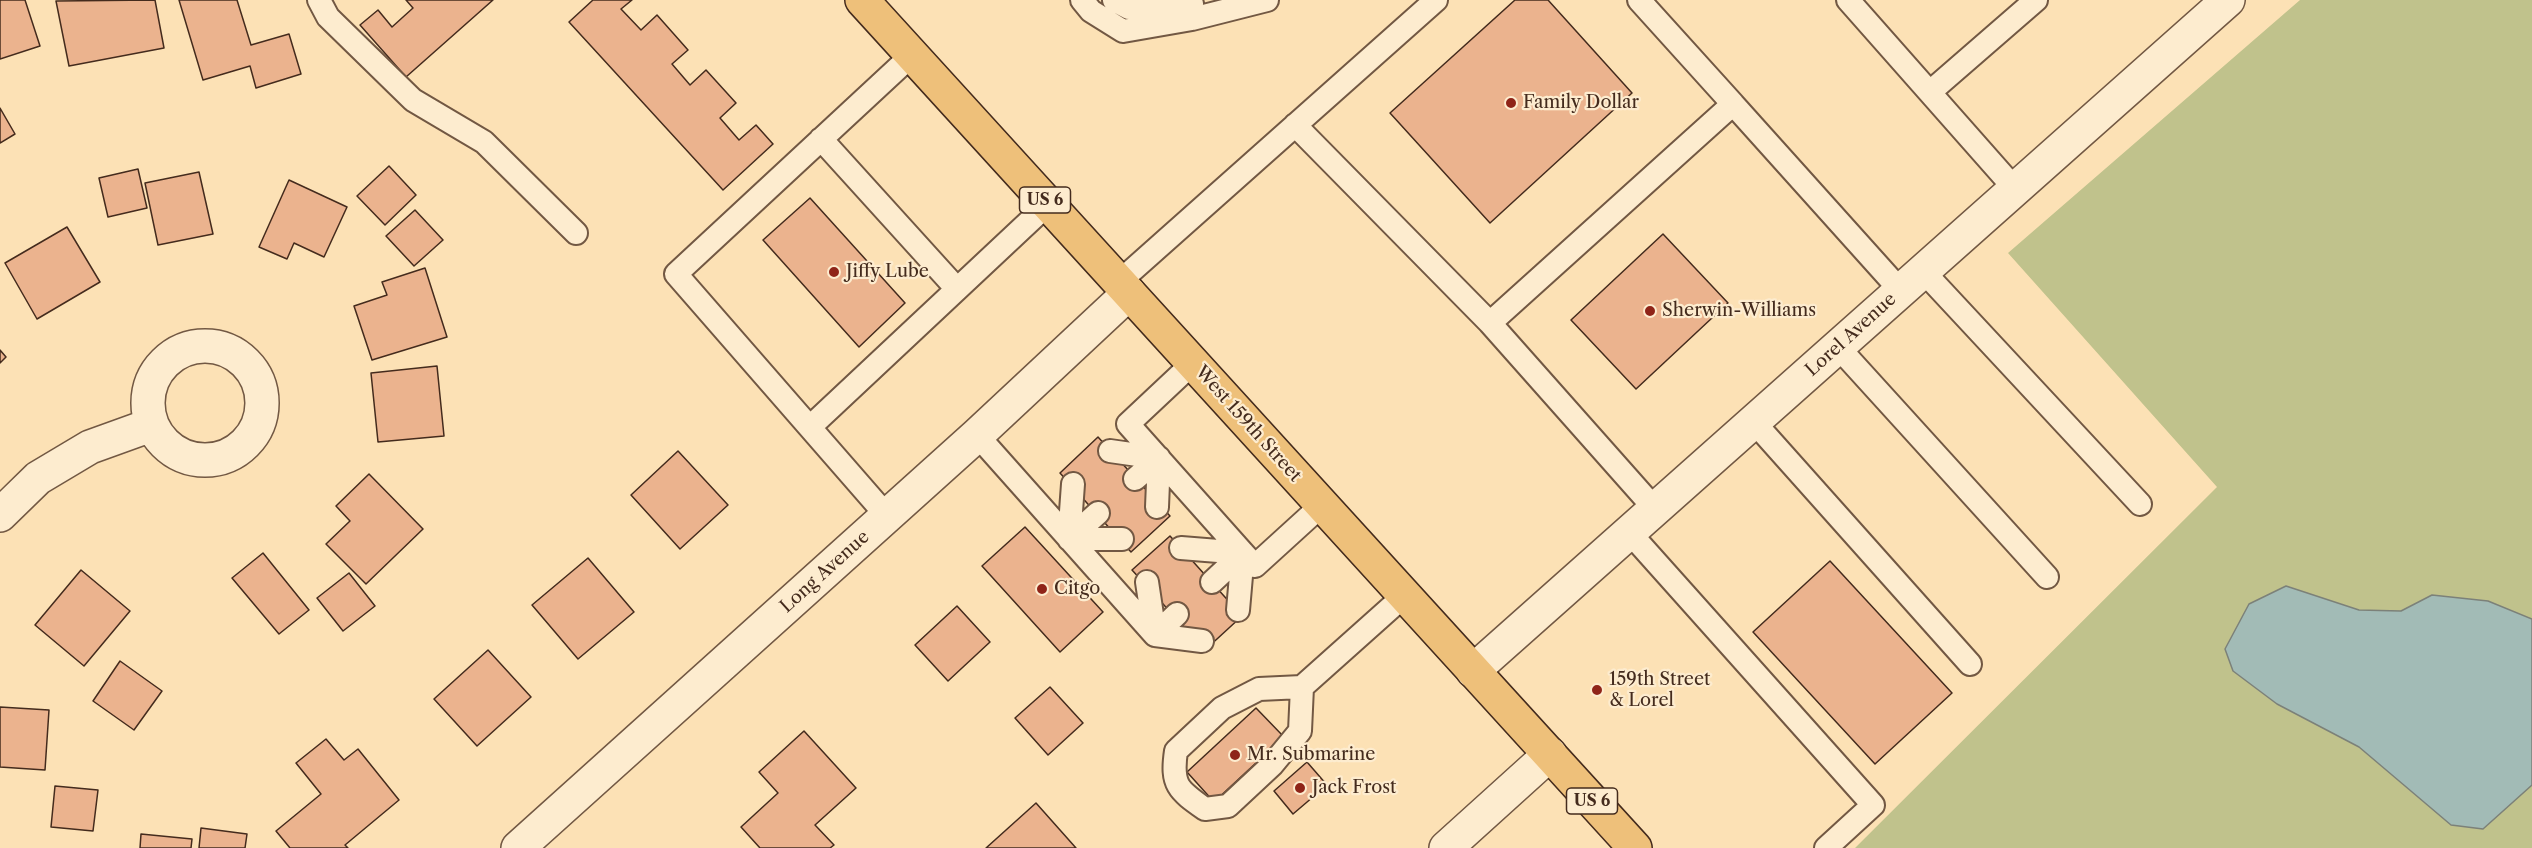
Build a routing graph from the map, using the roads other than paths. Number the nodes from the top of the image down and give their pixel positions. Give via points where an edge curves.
1 (319, 0) edge
2 (862, 0) edge
3 (1082, 0) edge
4 (1114, 0) edge
5 (1267, 0) edge
6 (1436, 0) edge
7 (1639, 0) edge
8 (1848, 0) edge
9 (2228, 0) edge
10 (2022, 4) edge
11 (1196, 6) edge
12 (912, 55) junction
13 (1930, 92) junction
14 (1733, 104) junction
15 (1295, 125) junction
16 (821, 139) junction
17 (2015, 189) junction
18 (1048, 204) junction
19 (576, 233) dead end
20 (1912, 281) junction
21 (1124, 288) junction
22 (957, 289) junction
23 (1490, 323) junction
24 (1838, 347) junction
25 (1193, 363) junction
26 (1754, 422) junction
27 (151, 425) dead end
28 (810, 428) junction
29 (977, 435) junction
30 (1110, 451) dead end
31 (1159, 458) junction
32 (1136, 479) dead end
33 (1072, 484) dead end
34 (2140, 504) dead end
35 (1322, 505) junction
36 (1157, 507) dead end
37 (1655, 509) junction
38 (1098, 513) dead end
39 (0, 515) edge
40 (887, 516) junction
41 (1629, 532) junction
42 (1122, 538) dead end
43 (1069, 539) junction
44 (1181, 548) dead end
45 (1243, 553) junction
46 (2047, 578) dead end
47 (1147, 582) dead end
48 (1212, 582) dead end
49 (1404, 595) junction
50 (1238, 610) dead end
51 (1177, 614) dead end
52 (1155, 635) junction
53 (1202, 641) dead end
54 (1970, 664) dead end
55 (1473, 671) junction
56 (1302, 687) junction
57 (1550, 754) junction
58 (1450, 847) edge
59 (518, 848) edge
60 (1635, 848) edge
61 (1826, 848) edge

1 - 19 lane via 328,17 413,99 484,142
2 - 12 main road, West 159th Street / US 6
3 - 11 lane via 1091,11 1123,31
4 - 11 lane via 1129,8
5 - 11 lane
6 - 15 lane
7 - 14 lane
8 - 13 lane
9 - 17 street, Lorel Avenue
10 - 13 lane
12 - 16 lane
12 - 18 main road, West 159th Street / US 6
13 - 17 lane
14 - 20 lane
14 - 23 lane
15 - 21 lane
15 - 23 lane
16 - 22 lane
16 - 28 lane via 676,274
17 - 20 street, Lorel Avenue
18 - 21 main road, West 159th Street / US 6
18 - 22 lane
20 - 24 street, Lorel Avenue
20 - 34 lane
21 - 25 main road, West 159th Street / US 6
21 - 29 street, Long Avenue
22 - 28 lane
23 - 37 lane
24 - 26 street, Lorel Avenue
24 - 46 lane
25 - 31 lane via 1128,424
25 - 35 main road, West 159th Street / US 6
26 - 37 street, Lorel Avenue
26 - 54 lane
27 - 39 street via 90,447 38,478
28 - 40 lane
29 - 40 street, Long Avenue
29 - 43 lane
30 - 31 lane
31 - 32 lane
31 - 36 lane
31 - 45 lane
33 - 43 lane
35 - 45 lane via 1255,566
35 - 49 main road, West 159th Street / US 6
37 - 41 street, Lorel Avenue
38 - 43 lane
40 - 59 street, Long Avenue
41 - 55 street, Lorel Avenue
41 - 61 lane via 1873,805
42 - 43 lane
43 - 52 lane
44 - 45 lane
45 - 48 lane
45 - 50 lane
47 - 52 lane
49 - 55 main road, West 159th Street / US 6
49 - 56 lane
51 - 52 lane
52 - 53 lane
55 - 57 main road, West 159th Street / US 6
56 - 56 lane via 1259,689 1222,708 1176,751 1173,774 1184,795 1205,809 1228,806 1272,765 1300,731
57 - 58 street
57 - 60 main road, West 159th Street / US 6

